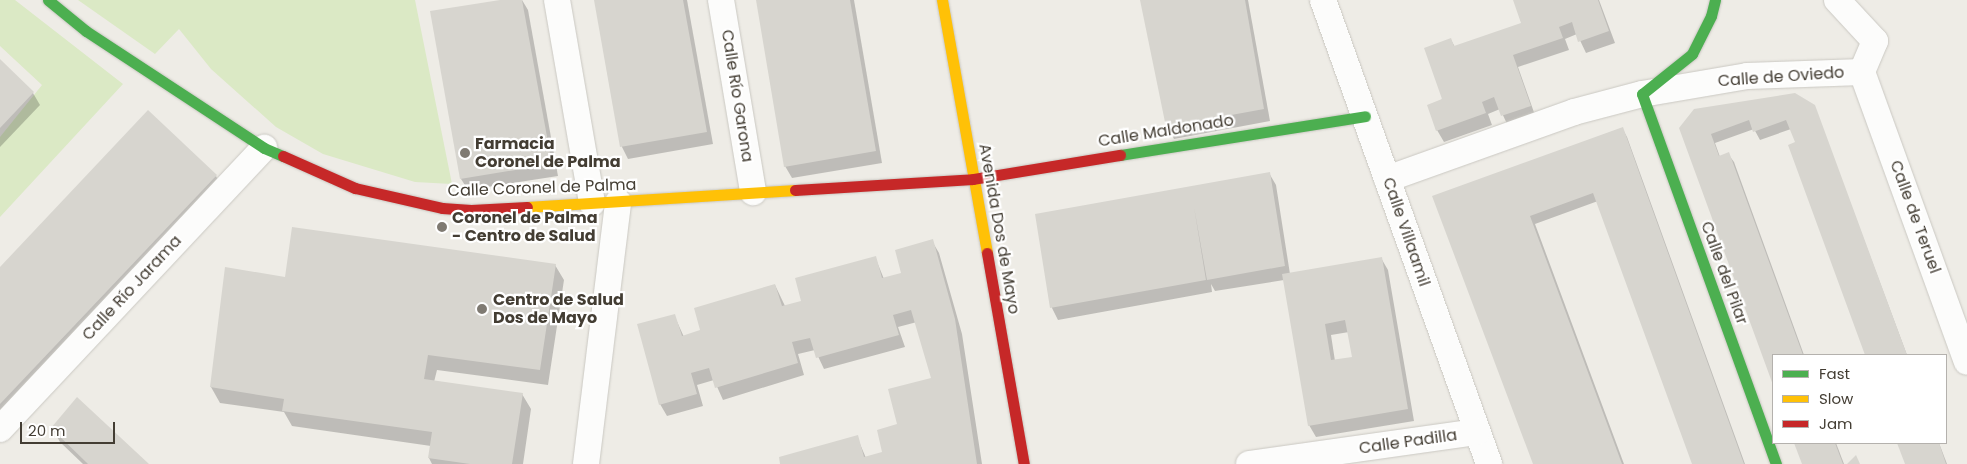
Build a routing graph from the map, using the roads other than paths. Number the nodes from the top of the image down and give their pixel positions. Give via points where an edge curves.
1 (48, 0) edge
2 (557, 0) edge
3 (721, 0) edge
4 (942, 0) edge
5 (1323, 0) edge
6 (1714, 0) edge
7 (1837, 0) edge
8 (1862, 72) junction
9 (1642, 94) junction
10 (1365, 116) junction
11 (264, 148) junction
12 (973, 179) junction
13 (1387, 179) junction
14 (753, 192) junction
15 (618, 202) junction
16 (592, 203) junction
17 (1967, 362) edge
18 (0, 429) edge
19 (1477, 432) junction
20 (586, 464) edge
21 (1024, 464) edge
22 (1249, 464) edge
23 (1489, 464) edge
24 (1776, 464) edge

1 - 11 street, Calle Coronel de Palma via 86,31
2 - 16 street
3 - 14 street, Calle Río Garona
4 - 12 street, Avenida Dos de Mayo
5 - 10 street, Calle Villaamil
6 - 9 street, Calle de Oviedo via 1711,16 1692,54
7 - 8 street, Calle de Oviedo via 1875,41
8 - 9 street, Calle de Oviedo via 1747,76
8 - 17 street, Calle de Teruel
9 - 13 street, Calle de Oviedo via 1574,112
9 - 24 street, Calle del Pilar
10 - 12 street, Calle Maldonado
10 - 13 street, Calle Villaamil
11 - 16 street, Calle Coronel de Palma via 355,188 442,208 471,210
11 - 18 street, Calle Río Jarama
12 - 14 street, Calle Coronel de Palma
12 - 21 street, Avenida Dos de Mayo
13 - 19 street, Calle Villaamil
14 - 15 street, Calle Coronel de Palma
15 - 16 street, Calle Coronel de Palma
15 - 20 street
19 - 22 street, Calle Padilla
19 - 23 street, Calle Villaamil

